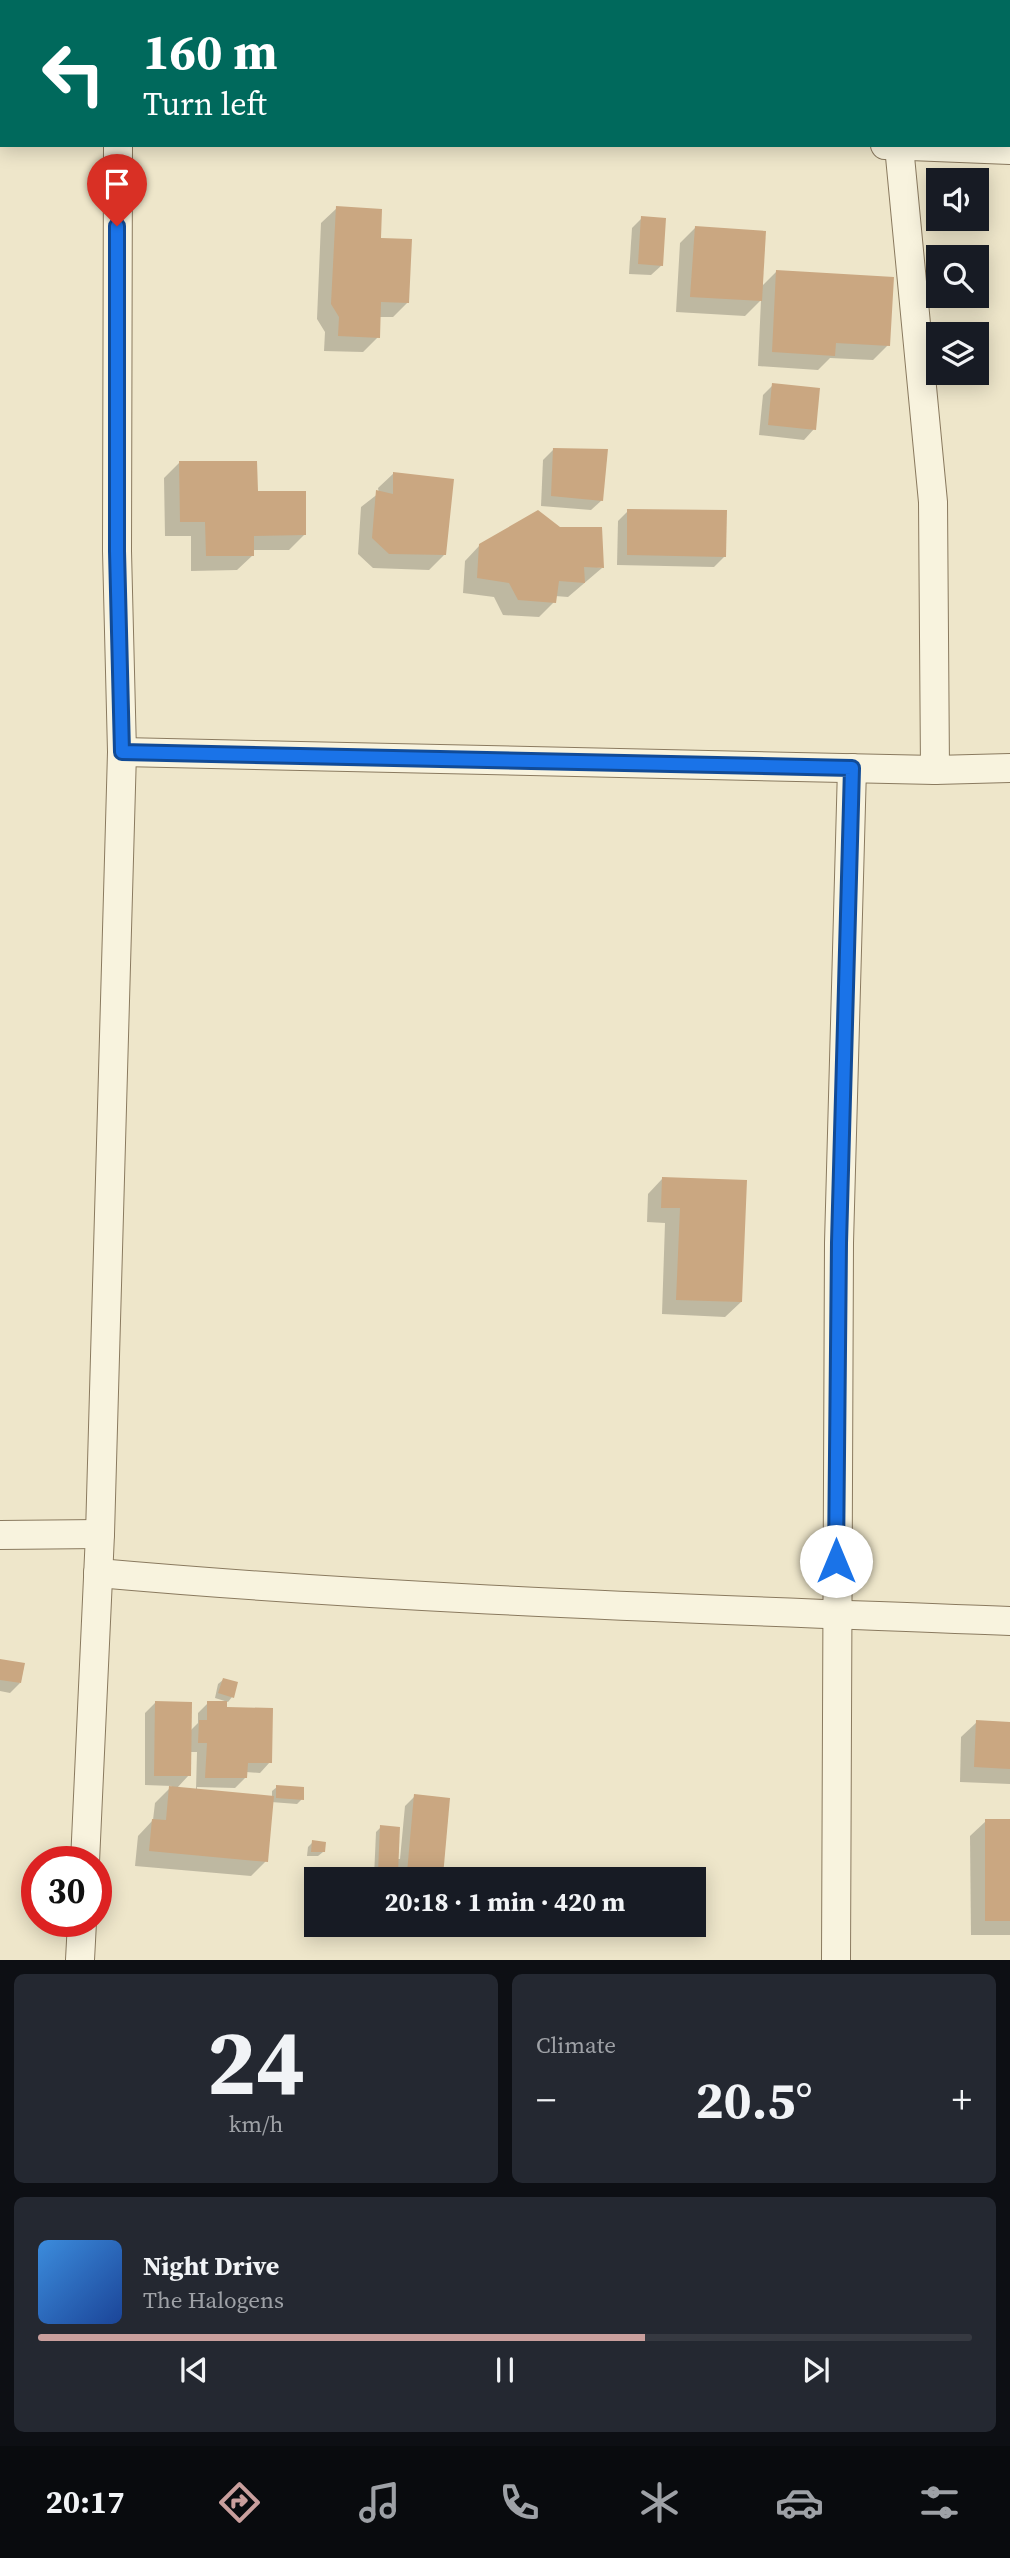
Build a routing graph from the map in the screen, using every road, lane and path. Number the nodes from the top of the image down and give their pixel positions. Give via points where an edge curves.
1 (118, 147) edge
2 (899, 147) edge
3 (927, 147) edge
4 (1010, 150) edge
5 (122, 752) junction
6 (852, 768) junction
7 (1010, 768) edge
8 (935, 770) junction
9 (100, 1534) junction
10 (0, 1535) edge
11 (98, 1573) junction
12 (836, 1614) junction
13 (1010, 1621) edge
14 (86, 1846) edge
15 (81, 1937) edge
16 (80, 1959) edge
17 (836, 1959) edge

1 - 5 street via 117,551
2 - 8 street via 933,502
3 - 4 street
5 - 6 street
5 - 9 street
6 - 8 street
6 - 12 street via 839,1243
7 - 8 street
9 - 10 street
9 - 11 street
11 - 12 street via 442,1598
11 - 14 street
12 - 13 street
12 - 17 street
15 - 16 street

